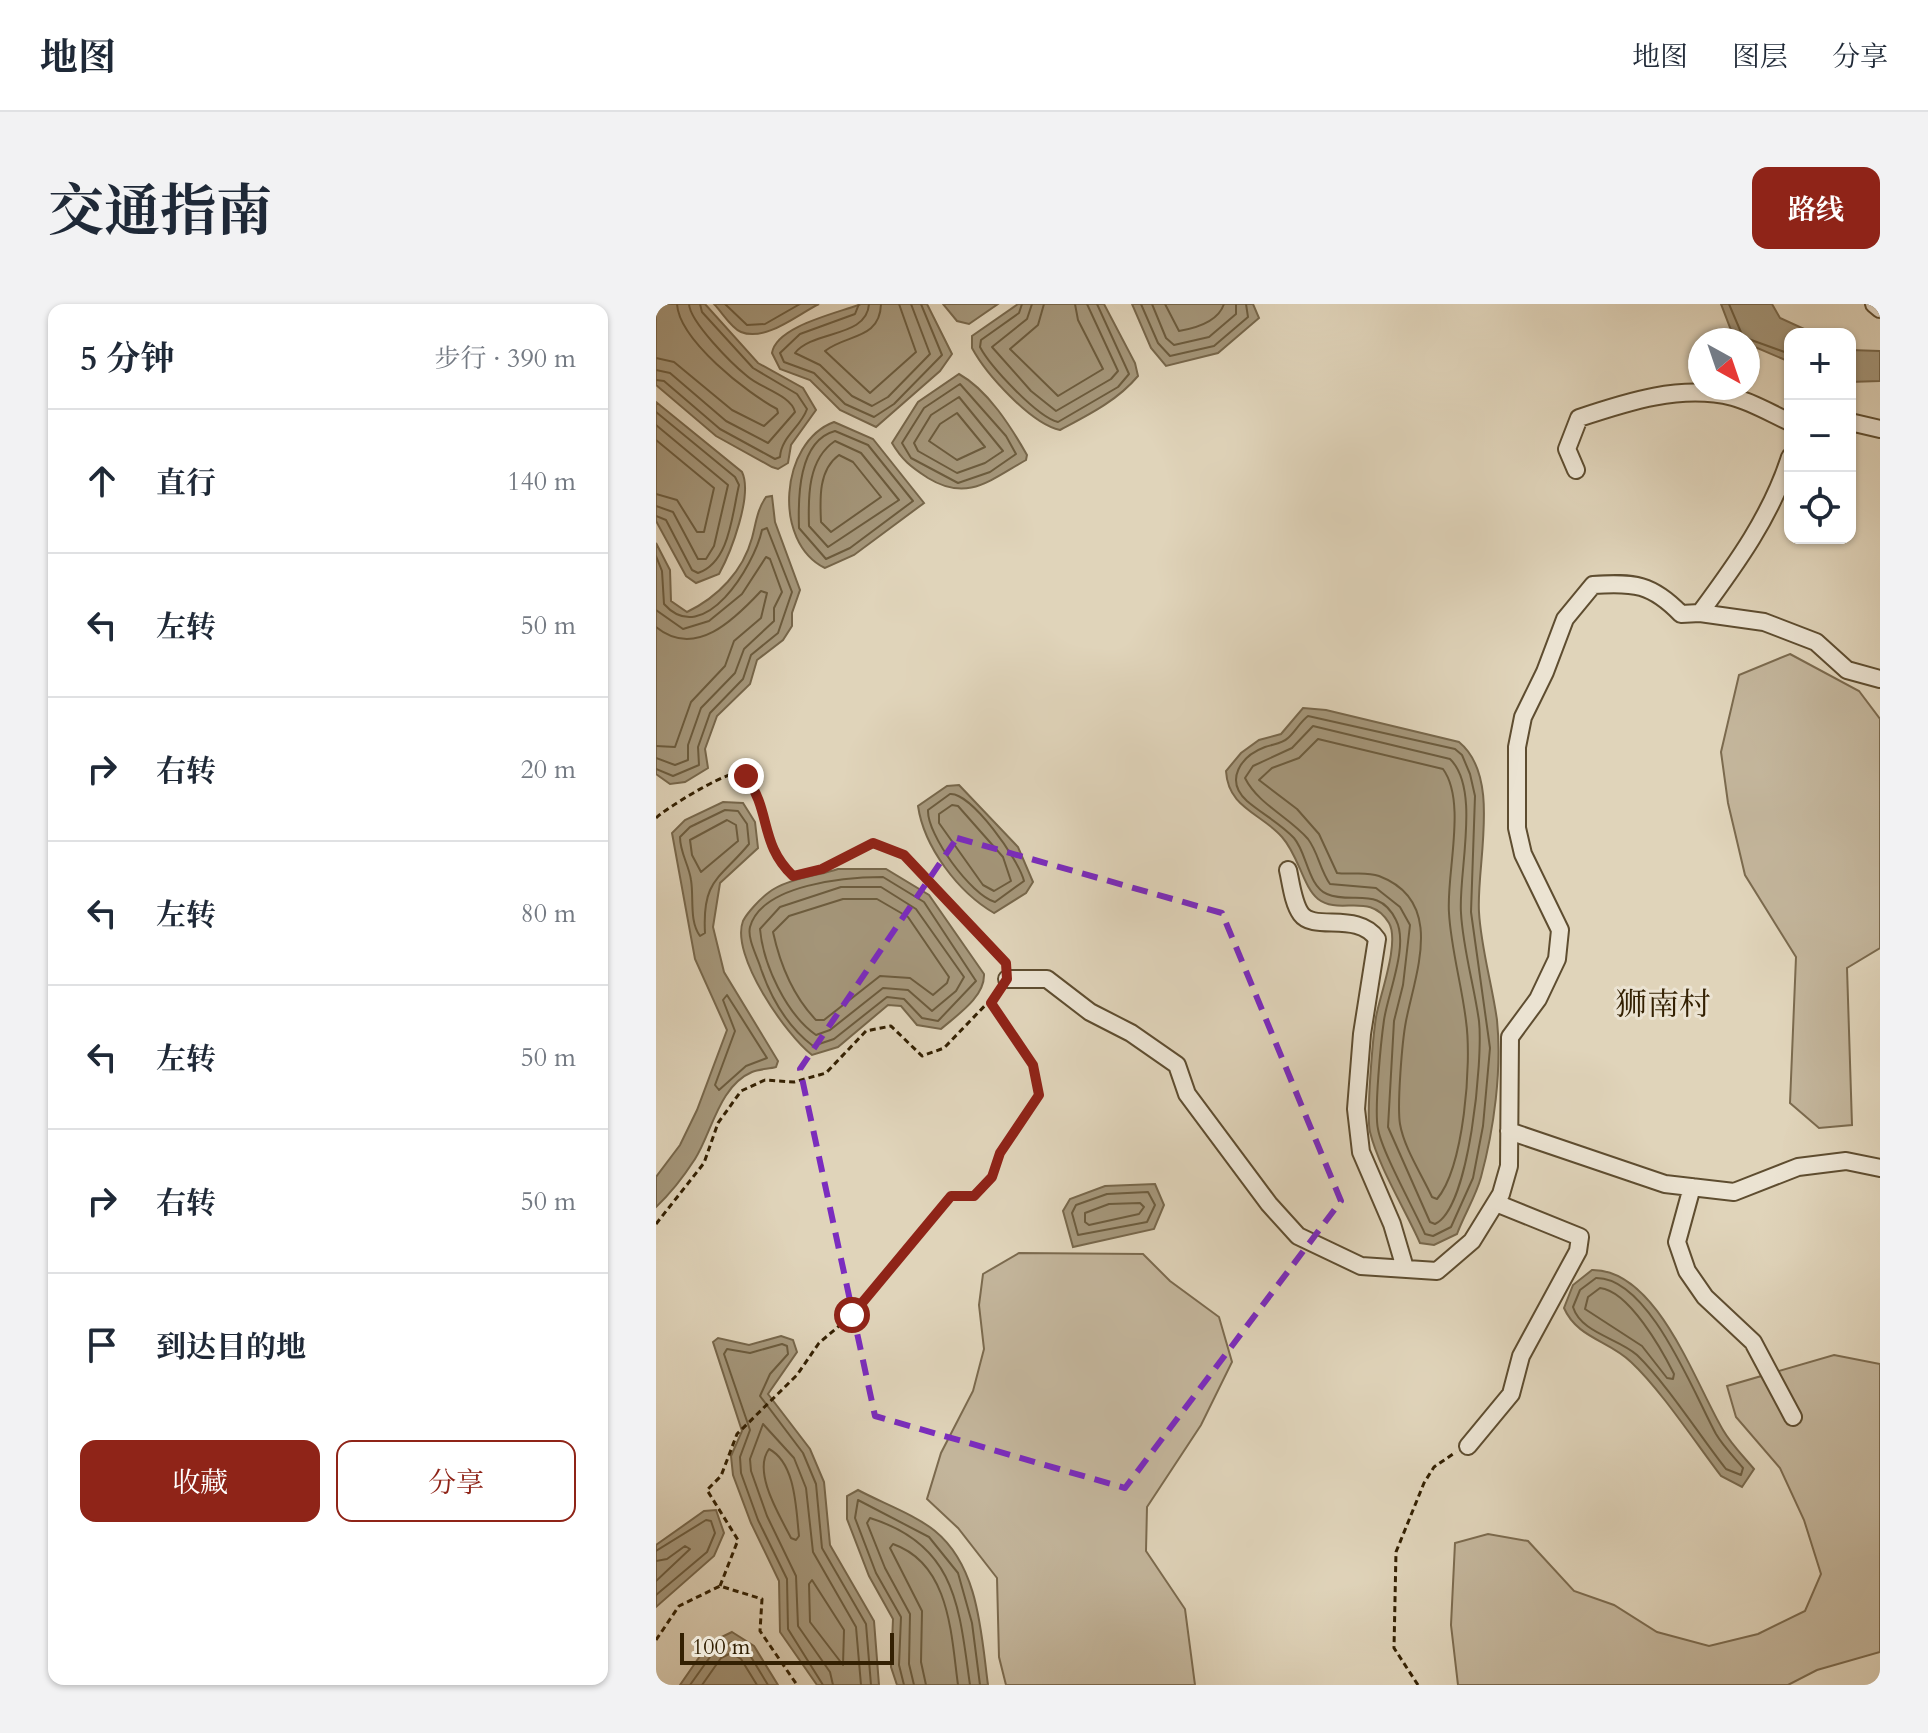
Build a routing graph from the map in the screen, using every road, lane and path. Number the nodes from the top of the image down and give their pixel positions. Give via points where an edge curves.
1 (1874, 304) edge
2 (1880, 309) edge
3 (1784, 419) edge
4 (1856, 423) edge
5 (1880, 429) edge
6 (1576, 470) dead end
7 (1785, 472) edge
8 (1700, 613) junction
9 (1880, 679) edge
10 (656, 818) edge
11 (1288, 870) dead end
12 (1007, 979) junction
13 (991, 1003) junction
14 (1509, 1131) junction
15 (1880, 1168) edge
16 (1692, 1187) junction
17 (1496, 1203) junction
18 (656, 1224) edge
19 (1405, 1268) junction
20 (1793, 1417) dead end
21 (1468, 1446) joint
22 (720, 1586) junction
23 (656, 1640) edge
24 (797, 1685) edge
25 (1418, 1685) edge

1 - 2 street
3 - 6 street via 1734,397 1699,393 1638,398 1579,418 1567,449
4 - 5 street
7 - 8 street via 1749,546
8 - 9 street via 1764,622 1816,642 1847,670
8 - 14 street via 1681,614 1660,592 1637,585 1593,585 1565,619 1523,717 1517,747 1517,828 1523,854 1560,930 1557,959 1545,985 1510,1037
10 - 12 path via 716,780 746,776 760,797 771,849 793,876 822,869 873,843 888,846 904,855 1006,963
11 - 19 street via 1301,914 1358,924 1377,939 1356,1109 1361,1152
12 - 13 path
12 - 19 street via 1047,979 1177,1065 1187,1094 1298,1236 1361,1266
13 - 18 path via 944,1048 922,1056 891,1026 866,1031 826,1073 794,1082 765,1080 741,1091 718,1123 704,1163
13 - 22 path via 1033,1065 1039,1095 1000,1153 992,1177 974,1196 951,1196 852,1315 819,1343 797,1375 737,1434 721,1476 707,1490 738,1540
14 - 16 street via 1665,1184
14 - 17 street via 1509,1166
15 - 16 street via 1846,1161 1798,1167 1734,1192
16 - 20 street via 1677,1242 1687,1271 1705,1297 1753,1342
17 - 19 street via 1472,1241 1437,1271
17 - 21 street via 1580,1237 1578,1251 1521,1356 1511,1394
21 - 25 path via 1434,1467 1396,1552 1394,1648
22 - 23 path via 679,1606
22 - 24 path via 762,1599 760,1631

